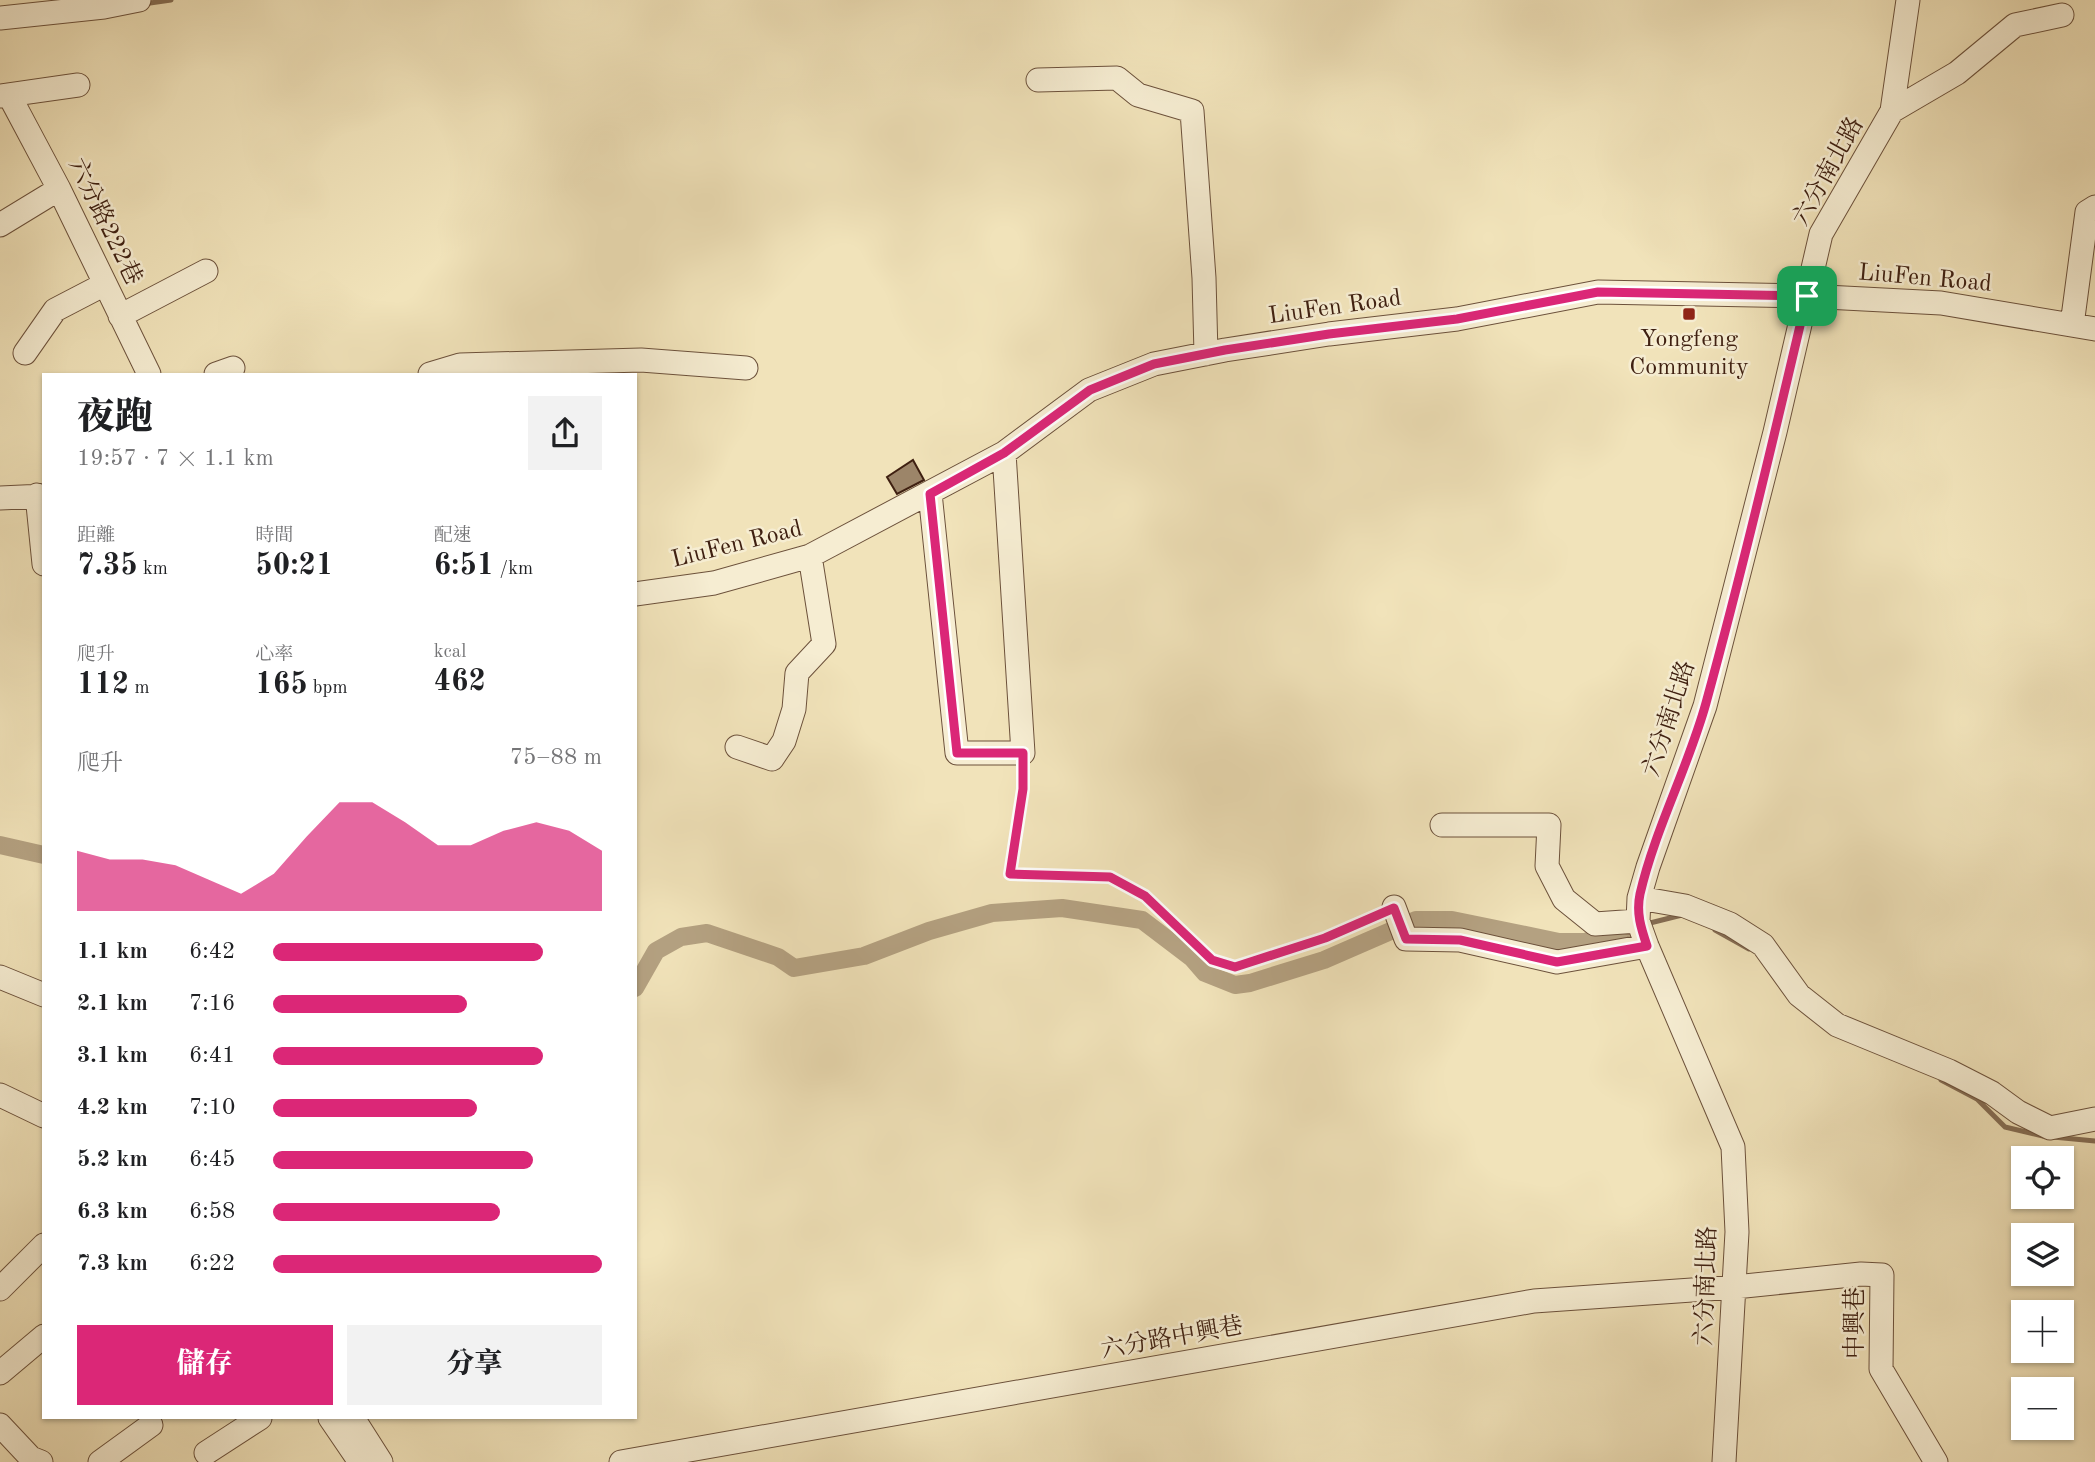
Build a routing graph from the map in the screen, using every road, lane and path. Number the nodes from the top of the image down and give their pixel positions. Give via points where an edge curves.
1 (139, 0) edge
2 (1908, 0) edge
3 (2062, 15) dead end
4 (0, 19) edge
5 (1038, 80) dead end
6 (78, 85) dead end
7 (4, 95) edge
8 (1892, 111) junction
9 (59, 189) junction
10 (2095, 207) edge
11 (0, 225) edge
12 (206, 271) dead end
13 (105, 284) junction
14 (1807, 296) junction
15 (120, 316) junction
16 (2072, 324) junction
17 (2095, 329) edge
18 (25, 353) dead end
19 (1206, 354) junction
20 (746, 368) dead end
21 (148, 373) edge
22 (433, 373) edge
23 (1004, 453) junction
24 (930, 494) junction
25 (40, 495) edge
26 (0, 498) edge
27 (42, 530) edge
28 (810, 556) junction
29 (637, 594) edge
30 (737, 747) dead end
31 (1023, 753) junction
32 (1442, 825) dead end
33 (1640, 898) junction
34 (1394, 908) joint
35 (1639, 921) junction
36 (1647, 946) junction
37 (0, 977) edge
38 (42, 994) edge
39 (0, 1095) edge
40 (42, 1115) edge
41 (2095, 1119) edge
42 (42, 1247) edge
43 (1735, 1287) junction
44 (0, 1289) edge
45 (42, 1338) edge
46 (0, 1373) edge
47 (258, 1419) edge
48 (331, 1419) edge
49 (354, 1419) edge
50 (0, 1425) edge
51 (150, 1425) dead end
52 (206, 1454) dead end
53 (41, 1462) edge
54 (100, 1462) edge
55 (360, 1462) edge
56 (381, 1462) edge
57 (621, 1462) edge
58 (1724, 1462) edge
59 (1936, 1462) edge

1 - 4 street
2 - 8 street, 六分南北路
3 - 8 street via 2015,25 1957,73
5 - 19 street via 1117,78 1138,95 1192,111
6 - 7 street
7 - 9 street, 六分路222巷
8 - 14 street, 六分南北路 via 1821,234
9 - 11 street
9 - 13 street, 六分路222巷
10 - 16 street via 2087,212
12 - 15 street
13 - 15 street, 六分路222巷
13 - 18 street via 55,310
14 - 16 street, LiuFen Road via 1941,303
14 - 19 street, LiuFen Road via 1598,292 1457,319
14 - 33 street, 六分南北路 via 1705,706
15 - 21 street, 六分路222巷
16 - 17 street, LiuFen Road
19 - 23 street, LiuFen Road via 1154,364 1090,390
20 - 22 street via 628,360 460,365
23 - 24 street, LiuFen Road
23 - 31 street
24 - 28 street, LiuFen Road
24 - 31 street via 957,753
25 - 26 street
25 - 27 street
28 - 29 street, LiuFen Road via 713,583
28 - 30 street via 824,644 797,673 794,709 784,741 772,759
31 - 34 path via 1023,789 1010,874 1110,877 1145,896 1212,960 1235,967 1325,938
32 - 35 street via 1549,825 1547,866 1564,899 1595,924
33 - 35 street, 六分南北路
33 - 41 street via 1685,906 1730,924 1763,945 1799,995 1837,1025 1948,1071 2050,1128
34 - 36 street via 1406,939 1460,940 1557,962
35 - 36 street, 六分南北路
36 - 43 street, 六分南北路 via 1733,1147
37 - 38 street
39 - 40 street
42 - 44 street
43 - 57 street, 六分路中興巷 via 1534,1301
43 - 58 street, 六分南北路
43 - 59 street, 中興巷 via 1882,1275 1881,1369
45 - 46 street
47 - 52 street
48 - 55 street
49 - 56 street
50 - 53 street
51 - 54 street

